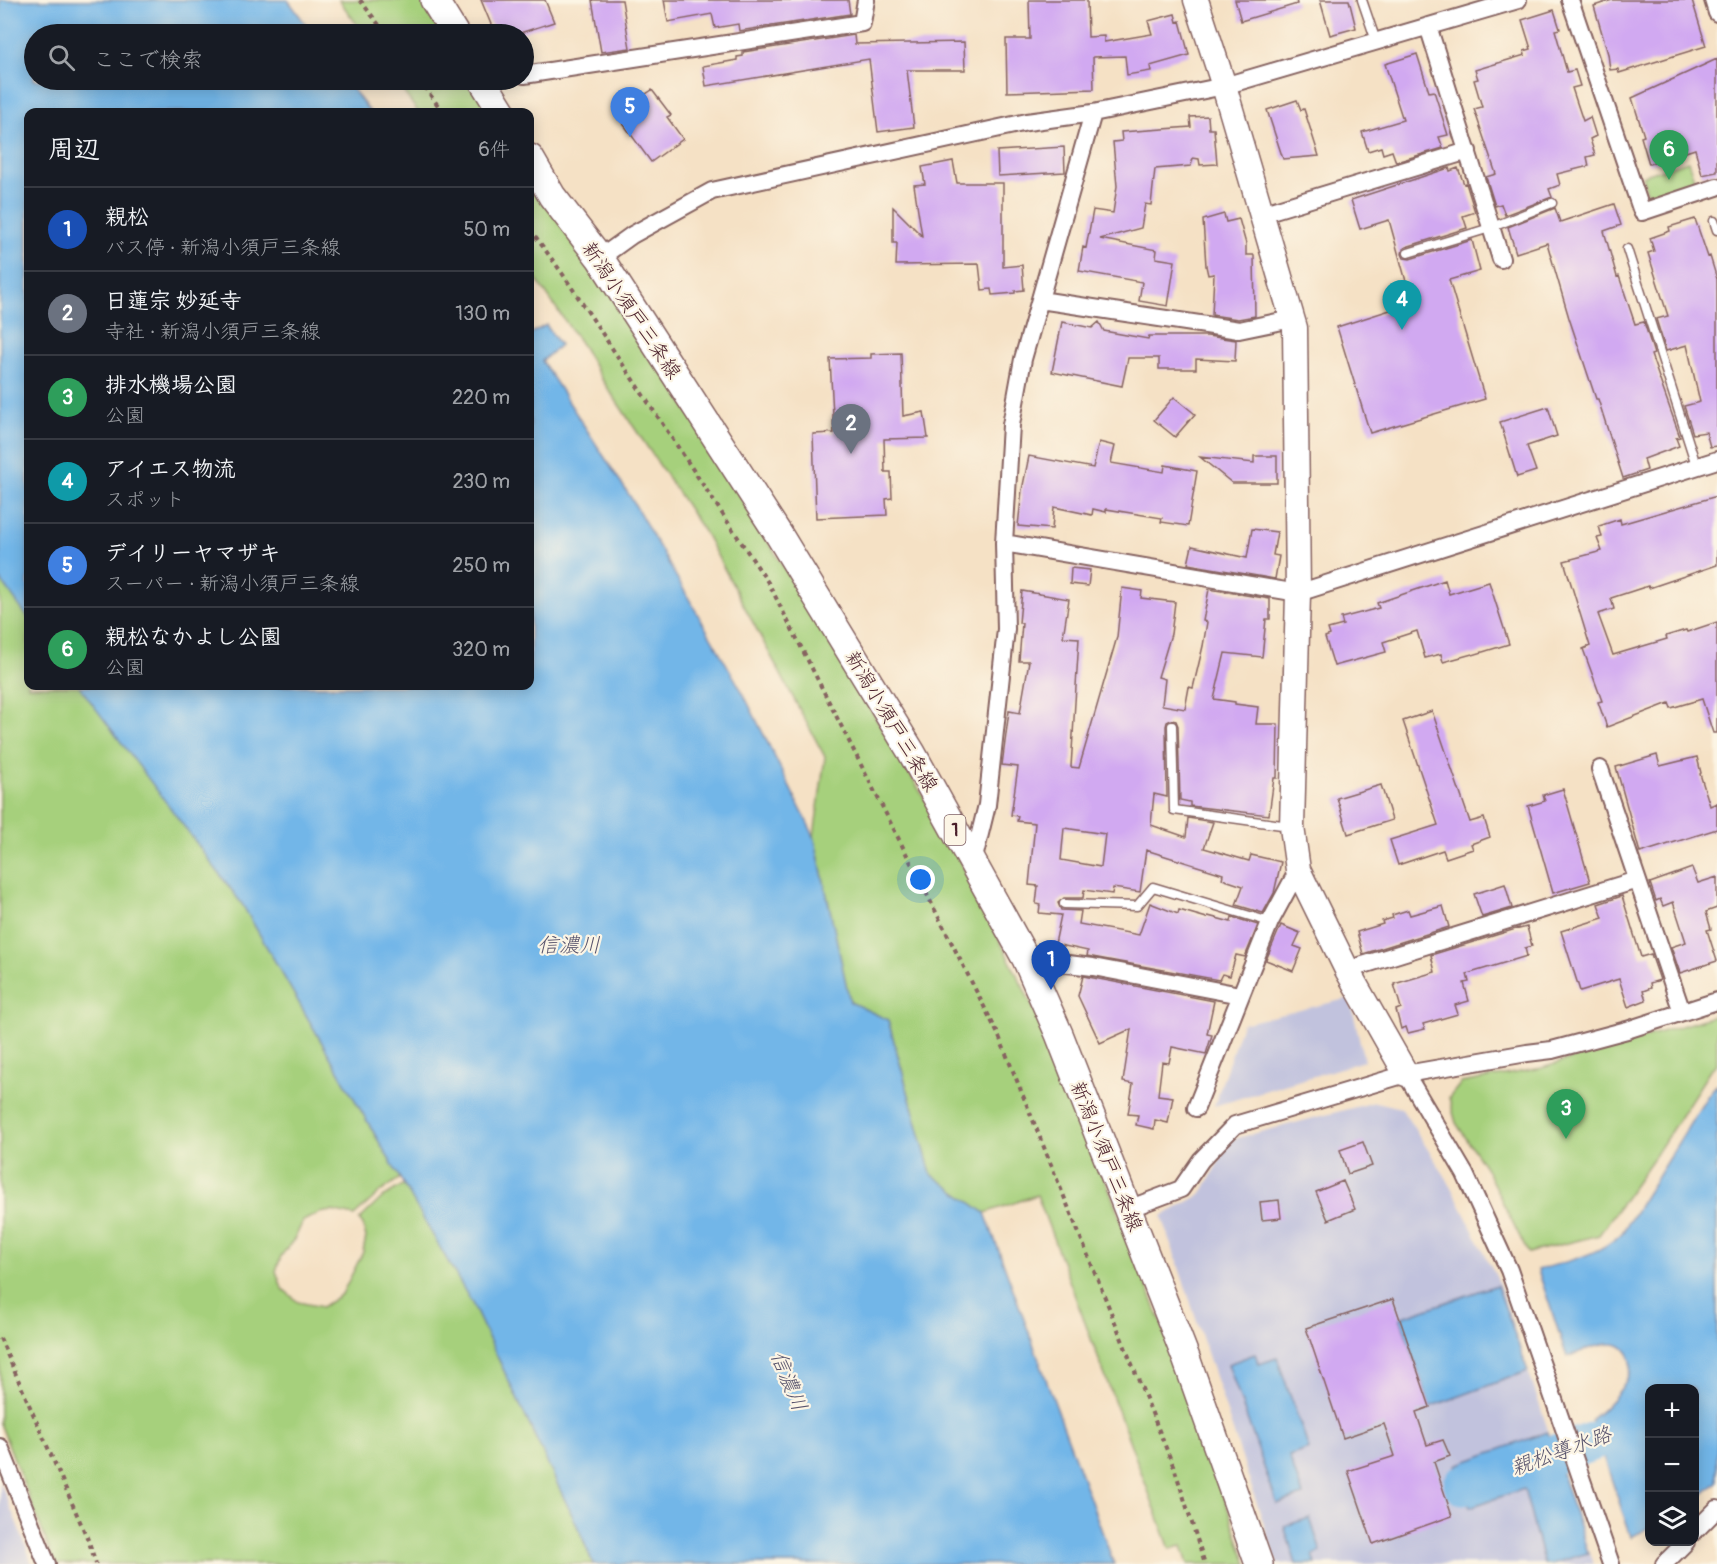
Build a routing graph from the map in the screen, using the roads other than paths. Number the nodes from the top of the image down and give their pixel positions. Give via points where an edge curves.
1 (434, 0) edge
2 (866, 0) edge
3 (1196, 0) edge
4 (1362, 0) edge
5 (1518, 0) edge
6 (1570, 0) edge
7 (1713, 0) edge
8 (1717, 13) edge
9 (449, 24) edge
10 (1428, 26) junction
11 (1376, 41) junction
12 (534, 73) edge
13 (1224, 86) junction
14 (492, 90) edge
15 (500, 108) edge
16 (1093, 113) junction
17 (1468, 151) junction
18 (534, 165) edge
19 (1717, 187) edge
20 (1552, 202) dead end
21 (1261, 214) junction
22 (1714, 221) dead end
23 (1490, 228) junction
24 (1717, 230) edge
25 (1627, 249) dead end
26 (1408, 253) dead end
27 (600, 258) junction
28 (1502, 259) dead end
29 (1040, 300) junction
30 (1292, 319) junction
31 (1717, 460) edge
32 (1696, 465) junction
33 (1004, 543) junction
34 (1298, 592) junction
35 (1172, 726) dead end
36 (1600, 769) dead end
37 (1292, 827) junction
38 (973, 862) junction
39 (1298, 870) junction
40 (1637, 880) junction
41 (1064, 904) dead end
42 (1270, 922) junction
43 (1026, 959) junction
44 (1347, 970) junction
45 (1240, 995) junction
46 (1717, 1001) edge
47 (1682, 1012) junction
48 (1406, 1074) junction
49 (1196, 1108) dead end
50 (1128, 1209) junction
51 (0, 1447) edge
52 (1717, 1509) edge
53 (1699, 1528) edge
54 (1682, 1546) edge
55 (1610, 1560) edge
56 (46, 1564) edge
57 (1259, 1564) edge
58 (1664, 1564) edge

1 - 9 main road
2 - 12 street via 862,23
3 - 13 street
4 - 11 lane
5 - 10 street
6 - 19 street via 1642,213
7 - 8 street
10 - 11 street
10 - 17 street
11 - 13 street
13 - 16 street
13 - 21 street
14 - 15 main road
16 - 27 street via 1027,122 712,191 632,235
16 - 29 street
17 - 21 street
17 - 23 street
18 - 27 main road, 新潟小須戸三条線 / 1 via 552,196
20 - 23 lane
21 - 30 street
22 - 24 lane
23 - 26 lane
23 - 28 street
25 - 32 lane
27 - 38 main road, 新潟小須戸三条線 / 1 via 785,544
29 - 30 street via 1239,330
29 - 33 street via 1023,359 1011,425
30 - 34 street
31 - 32 street
32 - 34 street
33 - 34 street
33 - 38 street via 1006,629 987,805
34 - 37 street
35 - 37 lane via 1174,810
36 - 40 street
37 - 39 street
38 - 43 main road, 新潟小須戸三条線 / 1
39 - 42 street
39 - 44 street
40 - 44 street
40 - 47 street
41 - 42 lane via 1137,906 1154,887
42 - 45 street
43 - 45 street via 1093,966
43 - 50 main road, 新潟小須戸三条線 / 1
44 - 48 street
45 - 49 street
46 - 47 street
47 - 48 street via 1552,1050
48 - 50 street via 1235,1125 1201,1160 1181,1189
48 - 55 street via 1465,1174 1509,1270
50 - 57 main road, 新潟小須戸三条線 / 1
51 - 56 street
52 - 53 street
54 - 58 street

